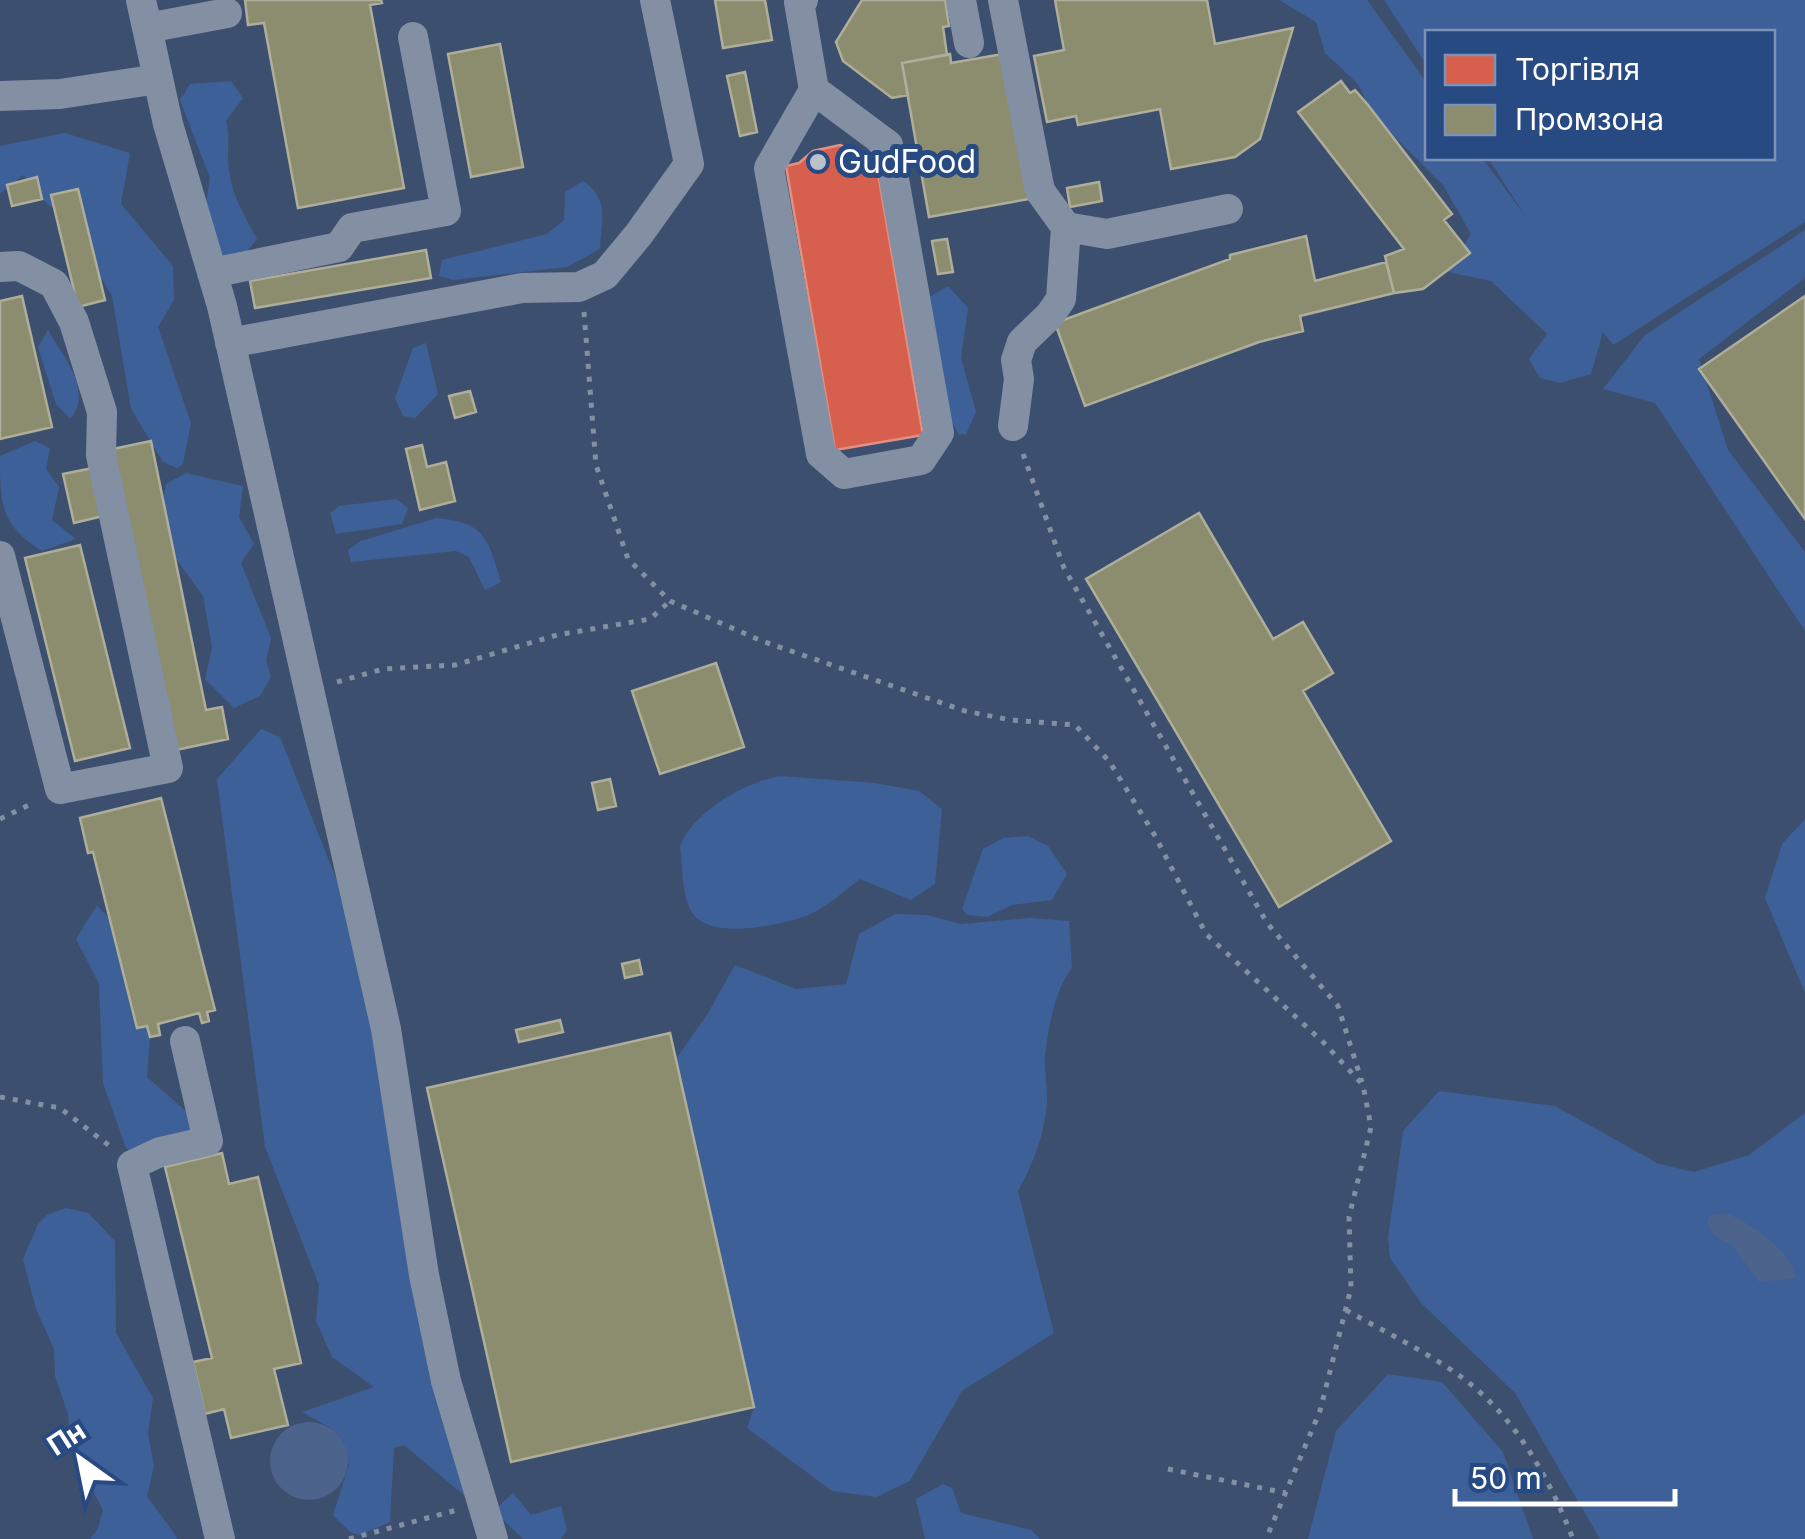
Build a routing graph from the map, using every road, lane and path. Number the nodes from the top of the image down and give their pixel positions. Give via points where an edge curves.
1 (655, 0) edge
2 (804, 0) edge
3 (960, 0) edge
4 (1003, 0) edge
5 (226, 13) dead end
6 (144, 14) edge
7 (413, 37) dead end
8 (969, 43) dead end
9 (158, 79) junction
10 (814, 90) junction
11 (0, 96) edge
12 (1228, 209) dead end
13 (1066, 227) junction
14 (0, 268) edge
15 (212, 274) junction
16 (578, 287) junction
17 (230, 343) junction
18 (1013, 426) joint
19 (0, 556) edge
20 (670, 601) junction
21 (309, 690) junction
22 (60, 789) junction
23 (0, 819) edge
24 (185, 1041) dead end
25 (1363, 1085) junction
26 (1, 1098) edge
27 (132, 1165) junction
28 (1346, 1310) junction
29 (1168, 1470) dead end
30 (1286, 1493) junction
31 (483, 1503) junction
32 (220, 1539) edge
33 (349, 1539) edge
34 (494, 1539) edge
35 (1266, 1539) edge
36 (1573, 1539) edge

1 - 16 street via 689,164 605,275
2 - 10 street via 799,2
3 - 8 street
4 - 13 street via 1040,192
5 - 6 street
6 - 9 street
7 - 15 street via 446,211 352,228 339,247
9 - 11 street
9 - 15 street
10 - 10 street via 888,145 939,433 921,460 844,474 821,454 769,168
12 - 13 street via 1107,234
13 - 18 street via 1061,299 1022,342 1016,360
14 - 22 street via 19,266 54,284 74,322 102,412 101,455 168,768
15 - 17 street
16 - 17 street via 522,288
16 - 20 path via 596,465 628,559
17 - 21 street
18 - 25 path via 1064,568 1267,923 1338,1006
19 - 22 street
20 - 21 path via 650,619 557,635 456,665 384,668
20 - 25 path via 762,642 966,712 1075,724 1109,761 1206,934
21 - 31 street via 386,1029 442,1363
22 - 23 path
24 - 27 street via 208,1141
25 - 28 path via 1371,1128 1349,1217 1352,1288
26 - 27 path via 60,1108
27 - 32 street
28 - 30 path via 1320,1411
28 - 36 path via 1460,1376 1504,1415 1530,1448
29 - 30 path
30 - 35 path
31 - 33 path
31 - 34 street

